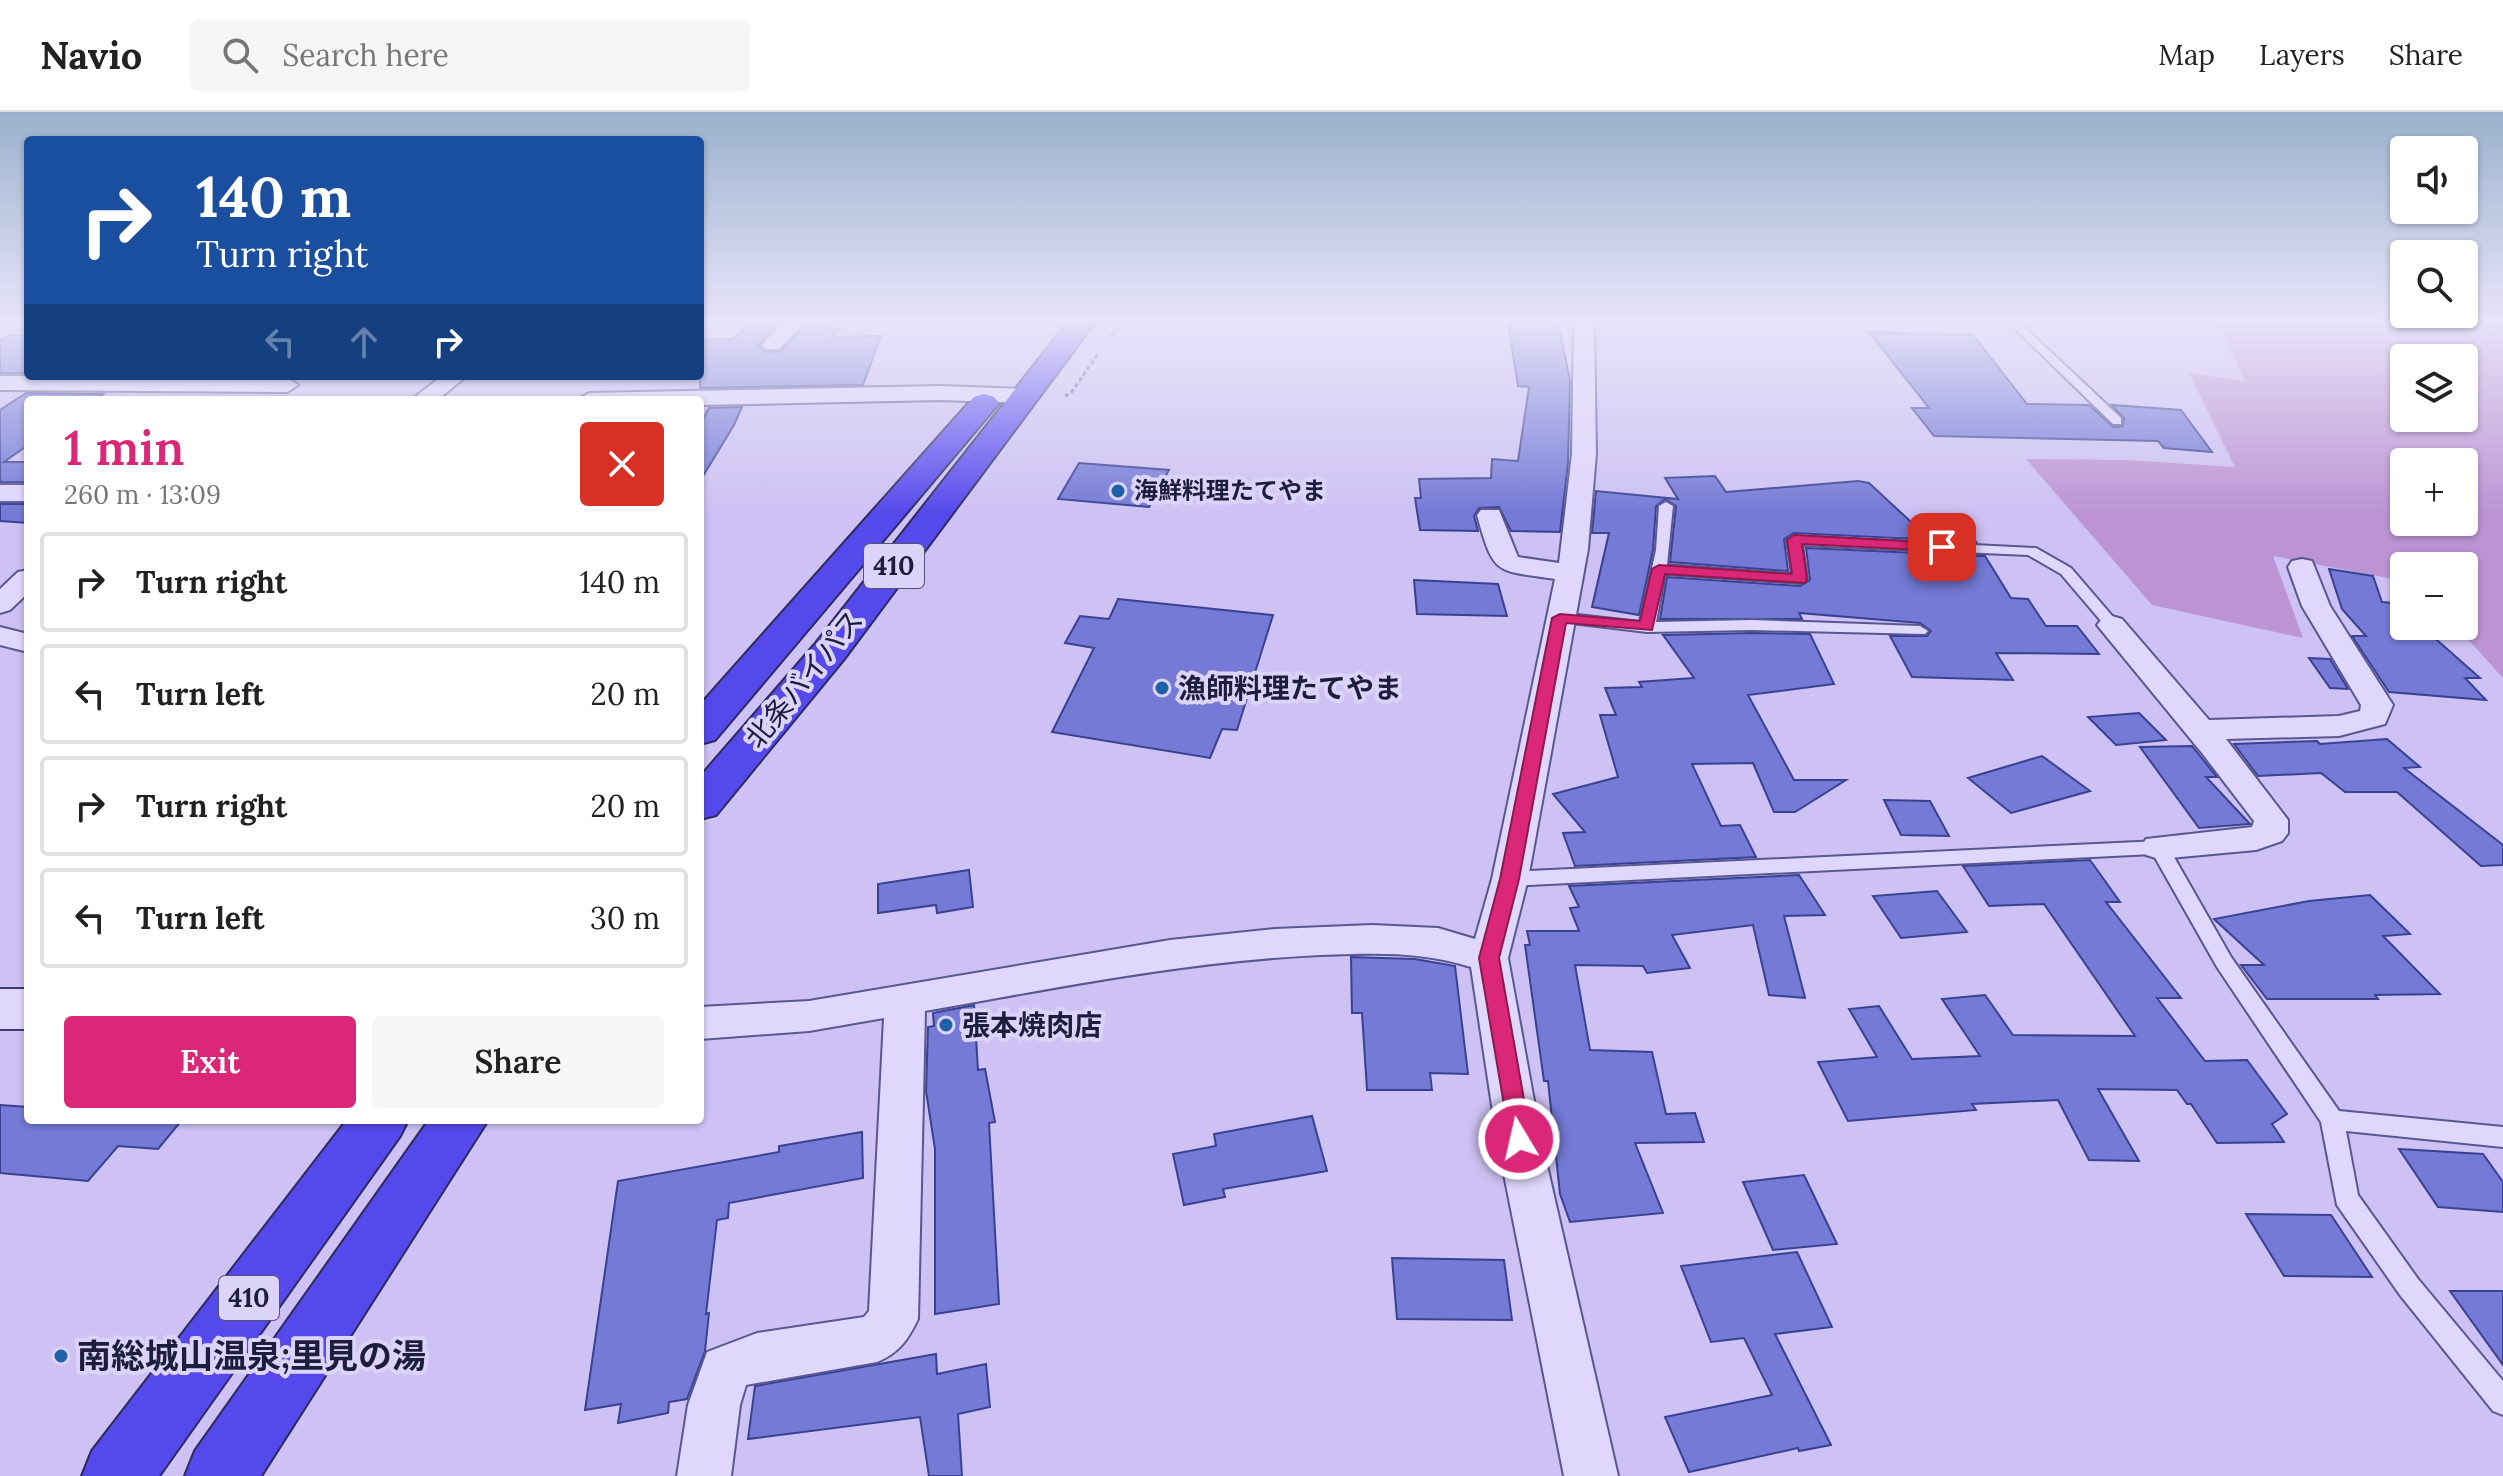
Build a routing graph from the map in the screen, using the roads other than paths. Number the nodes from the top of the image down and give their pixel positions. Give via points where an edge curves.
1 (1014, 386) edge
2 (1017, 386) edge
3 (1584, 386) edge
4 (2080, 386) edge
5 (1009, 394) junction
6 (704, 399) edge
7 (2117, 421) dead end
8 (0, 493) edge
9 (24, 493) edge
10 (1666, 506) dead end
11 (1490, 515) dead end
12 (2302, 567) dead end
13 (1659, 569) junction
14 (1570, 573) junction
15 (24, 582) edge
16 (0, 604) edge
17 (1560, 618) junction
18 (2112, 625) joint
19 (1647, 627) junction
20 (1920, 631) dead end
21 (0, 636) edge
22 (24, 642) edge
23 (704, 727) edge
24 (2200, 730) junction
25 (704, 800) edge
26 (2159, 847) junction
27 (1510, 879) junction
28 (1489, 958) junction
29 (905, 999) junction
30 (0, 1009) edge
31 (24, 1009) edge
32 (704, 1023) edge
33 (2332, 1120) junction
34 (377, 1124) edge
35 (457, 1124) edge
36 (2503, 1137) edge
37 (2503, 1402) edge
38 (117, 1476) edge
39 (220, 1476) edge
40 (704, 1476) edge
41 (1591, 1476) edge

1 - 5 highway, 北条バイパス / 410
2 - 5 highway, 北条バイパス / 410
3 - 14 street via 1584,454
4 - 7 lane
5 - 6 street
5 - 23 highway, 北条バイパス / 410
5 - 25 highway, 北条バイパス / 410 via 830,651
8 - 9 street
10 - 13 lane
11 - 14 street via 1502,556 1510,564
12 - 24 street via 2316,606 2377,705 2374,717 2339,726
13 - 18 lane via 1800,579 1794,540 2031,551 2066,571
13 - 19 lane
14 - 17 street
15 - 16 street
17 - 19 lane
17 - 27 street
18 - 24 street
19 - 20 lane
21 - 22 street
24 - 26 street via 2271,820 2270,833
26 - 27 lane
26 - 33 lane via 2224,962
27 - 28 street
28 - 29 street via 1438,942 1275,943 1170,954
28 - 41 street via 1519,1139
29 - 32 street via 809,1016
29 - 40 street via 893,1319 877,1338 757,1357 725,1369
30 - 31 street
33 - 36 lane
33 - 37 lane via 2346,1198 2409,1287
34 - 38 highway, 410
35 - 39 highway, 410

